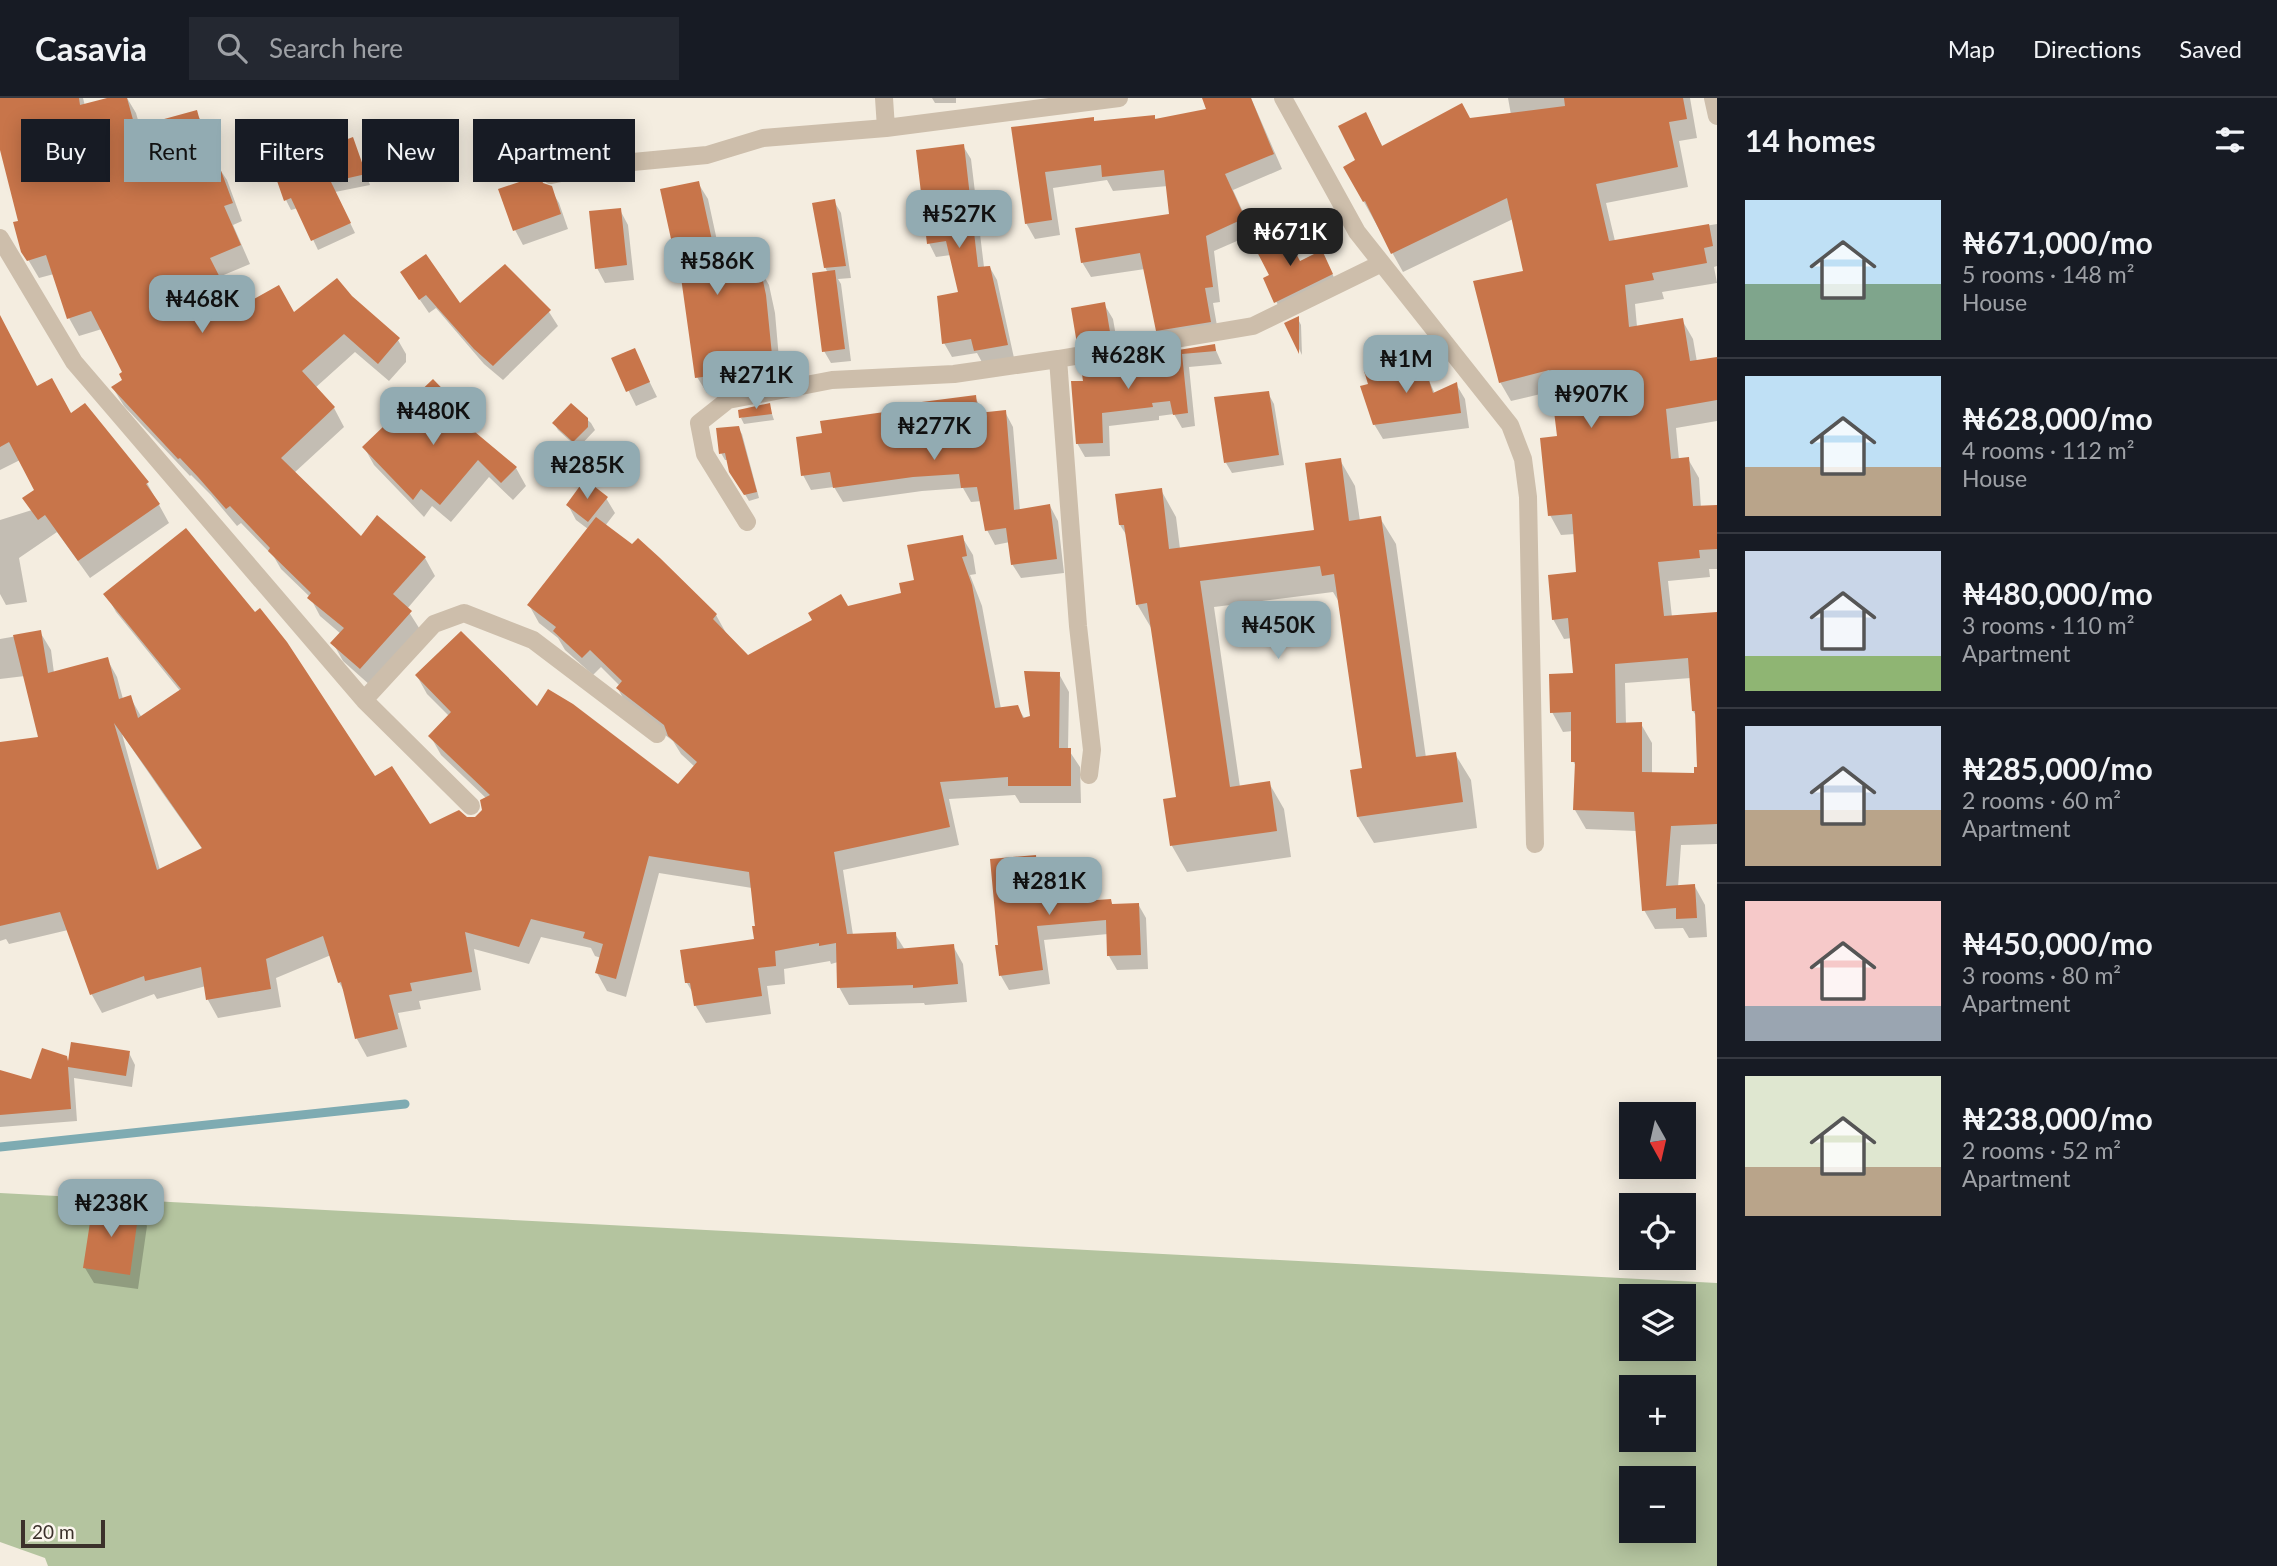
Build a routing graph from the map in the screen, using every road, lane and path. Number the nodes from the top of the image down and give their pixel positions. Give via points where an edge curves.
1 (884, 98) edge
2 (1119, 98) edge
3 (1283, 98) edge
4 (1713, 98) edge
5 (1717, 116) edge
6 (886, 128) junction
7 (635, 162) edge
8 (0, 238) edge
9 (1380, 264) junction
10 (1058, 359) junction
11 (747, 522) dead end
12 (364, 700) junction
13 (657, 734) dead end
14 (1089, 775) dead end
15 (471, 806) dead end
16 (1535, 844) dead end

1 - 6 street
2 - 6 street
3 - 9 street via 1357,232
4 - 5 street
6 - 7 street via 763,138 706,155
8 - 12 street via 74,362
9 - 10 street via 1253,326
9 - 16 street via 1510,425 1523,459 1528,497
10 - 11 street via 954,374 832,380 728,400 699,423 705,454
10 - 14 street via 1077,626 1092,750
12 - 13 street via 435,624 464,613 533,640
12 - 15 street

